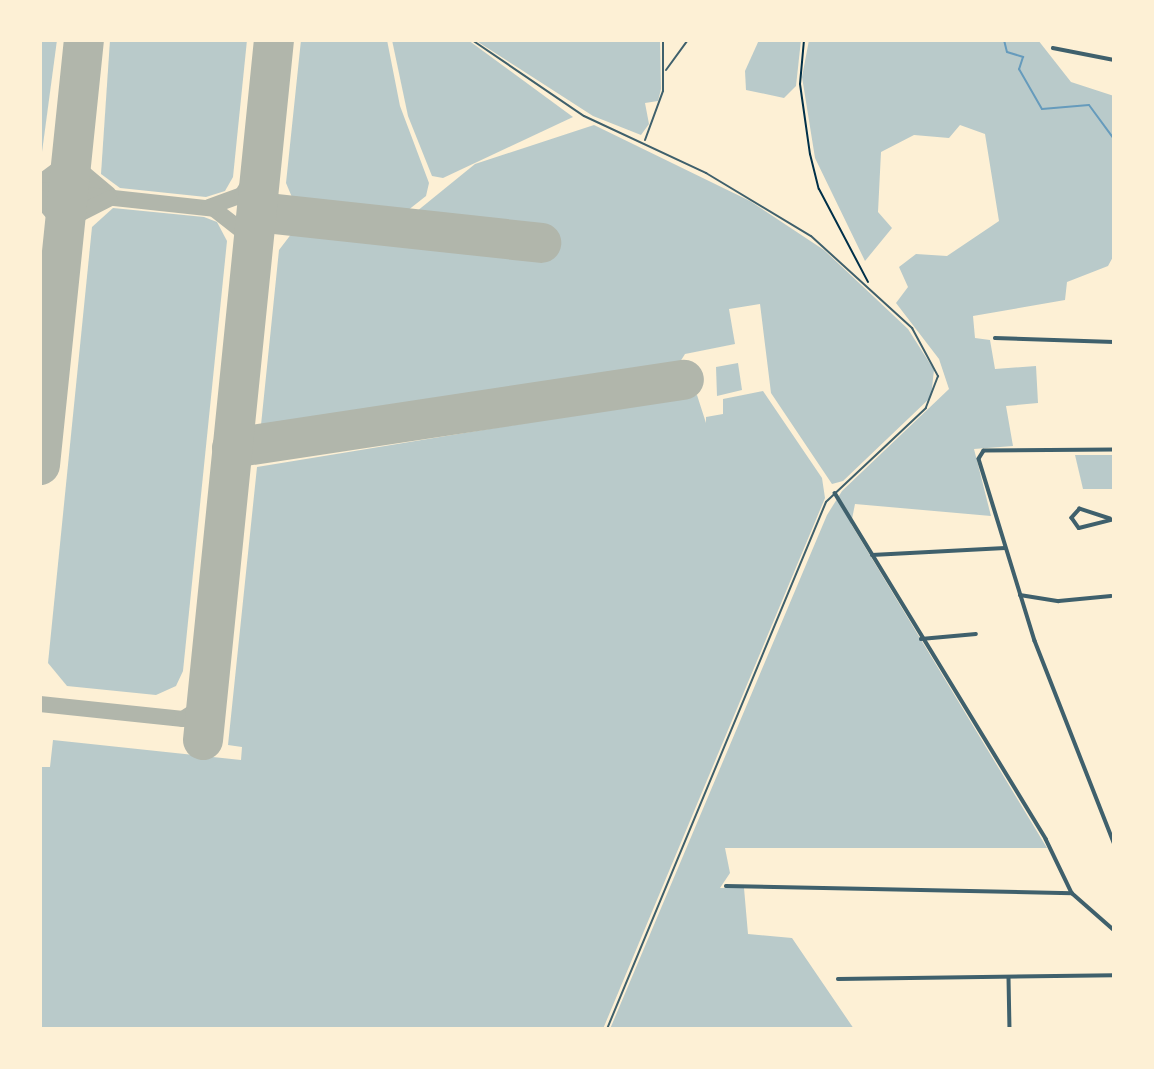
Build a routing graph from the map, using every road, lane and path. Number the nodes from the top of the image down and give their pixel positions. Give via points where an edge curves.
1 (472, 40) edge
2 (663, 40) edge
3 (688, 40) edge
4 (804, 40) edge
5 (1053, 48) dead end
6 (1114, 60) edge
7 (665, 71) junction
8 (645, 141) junction
9 (869, 282) junction
10 (995, 338) dead end
11 (1114, 342) edge
12 (1114, 450) edge
13 (835, 493) junction
14 (1112, 519) edge
15 (1005, 548) junction
16 (872, 555) junction
17 (1020, 595) junction
18 (1111, 596) dead end
19 (976, 634) dead end
20 (921, 639) junction
21 (1114, 843) edge
22 (726, 886) dead end
23 (1072, 894) junction
24 (1114, 930) edge
25 (1114, 975) edge
26 (1009, 978) junction
27 (838, 979) dead end
28 (607, 1029) edge
29 (1010, 1029) edge

1 - 8 lane via 584,116
2 - 7 lane
3 - 7 lane
4 - 9 path via 800,84 810,154 820,189
5 - 6 street
7 - 8 lane
8 - 9 lane via 780,216
9 - 13 lane via 932,358 938,389 926,408
10 - 11 street
12 - 15 street via 980,454
13 - 16 street
13 - 28 lane via 810,537
14 - 14 street via 1080,509 1072,519 1079,528
15 - 16 street
15 - 17 street
16 - 20 street
17 - 18 street via 1059,601
17 - 21 street
19 - 20 street
20 - 23 street via 1046,839
22 - 23 street
23 - 24 street
25 - 26 street
26 - 27 street
26 - 29 street

